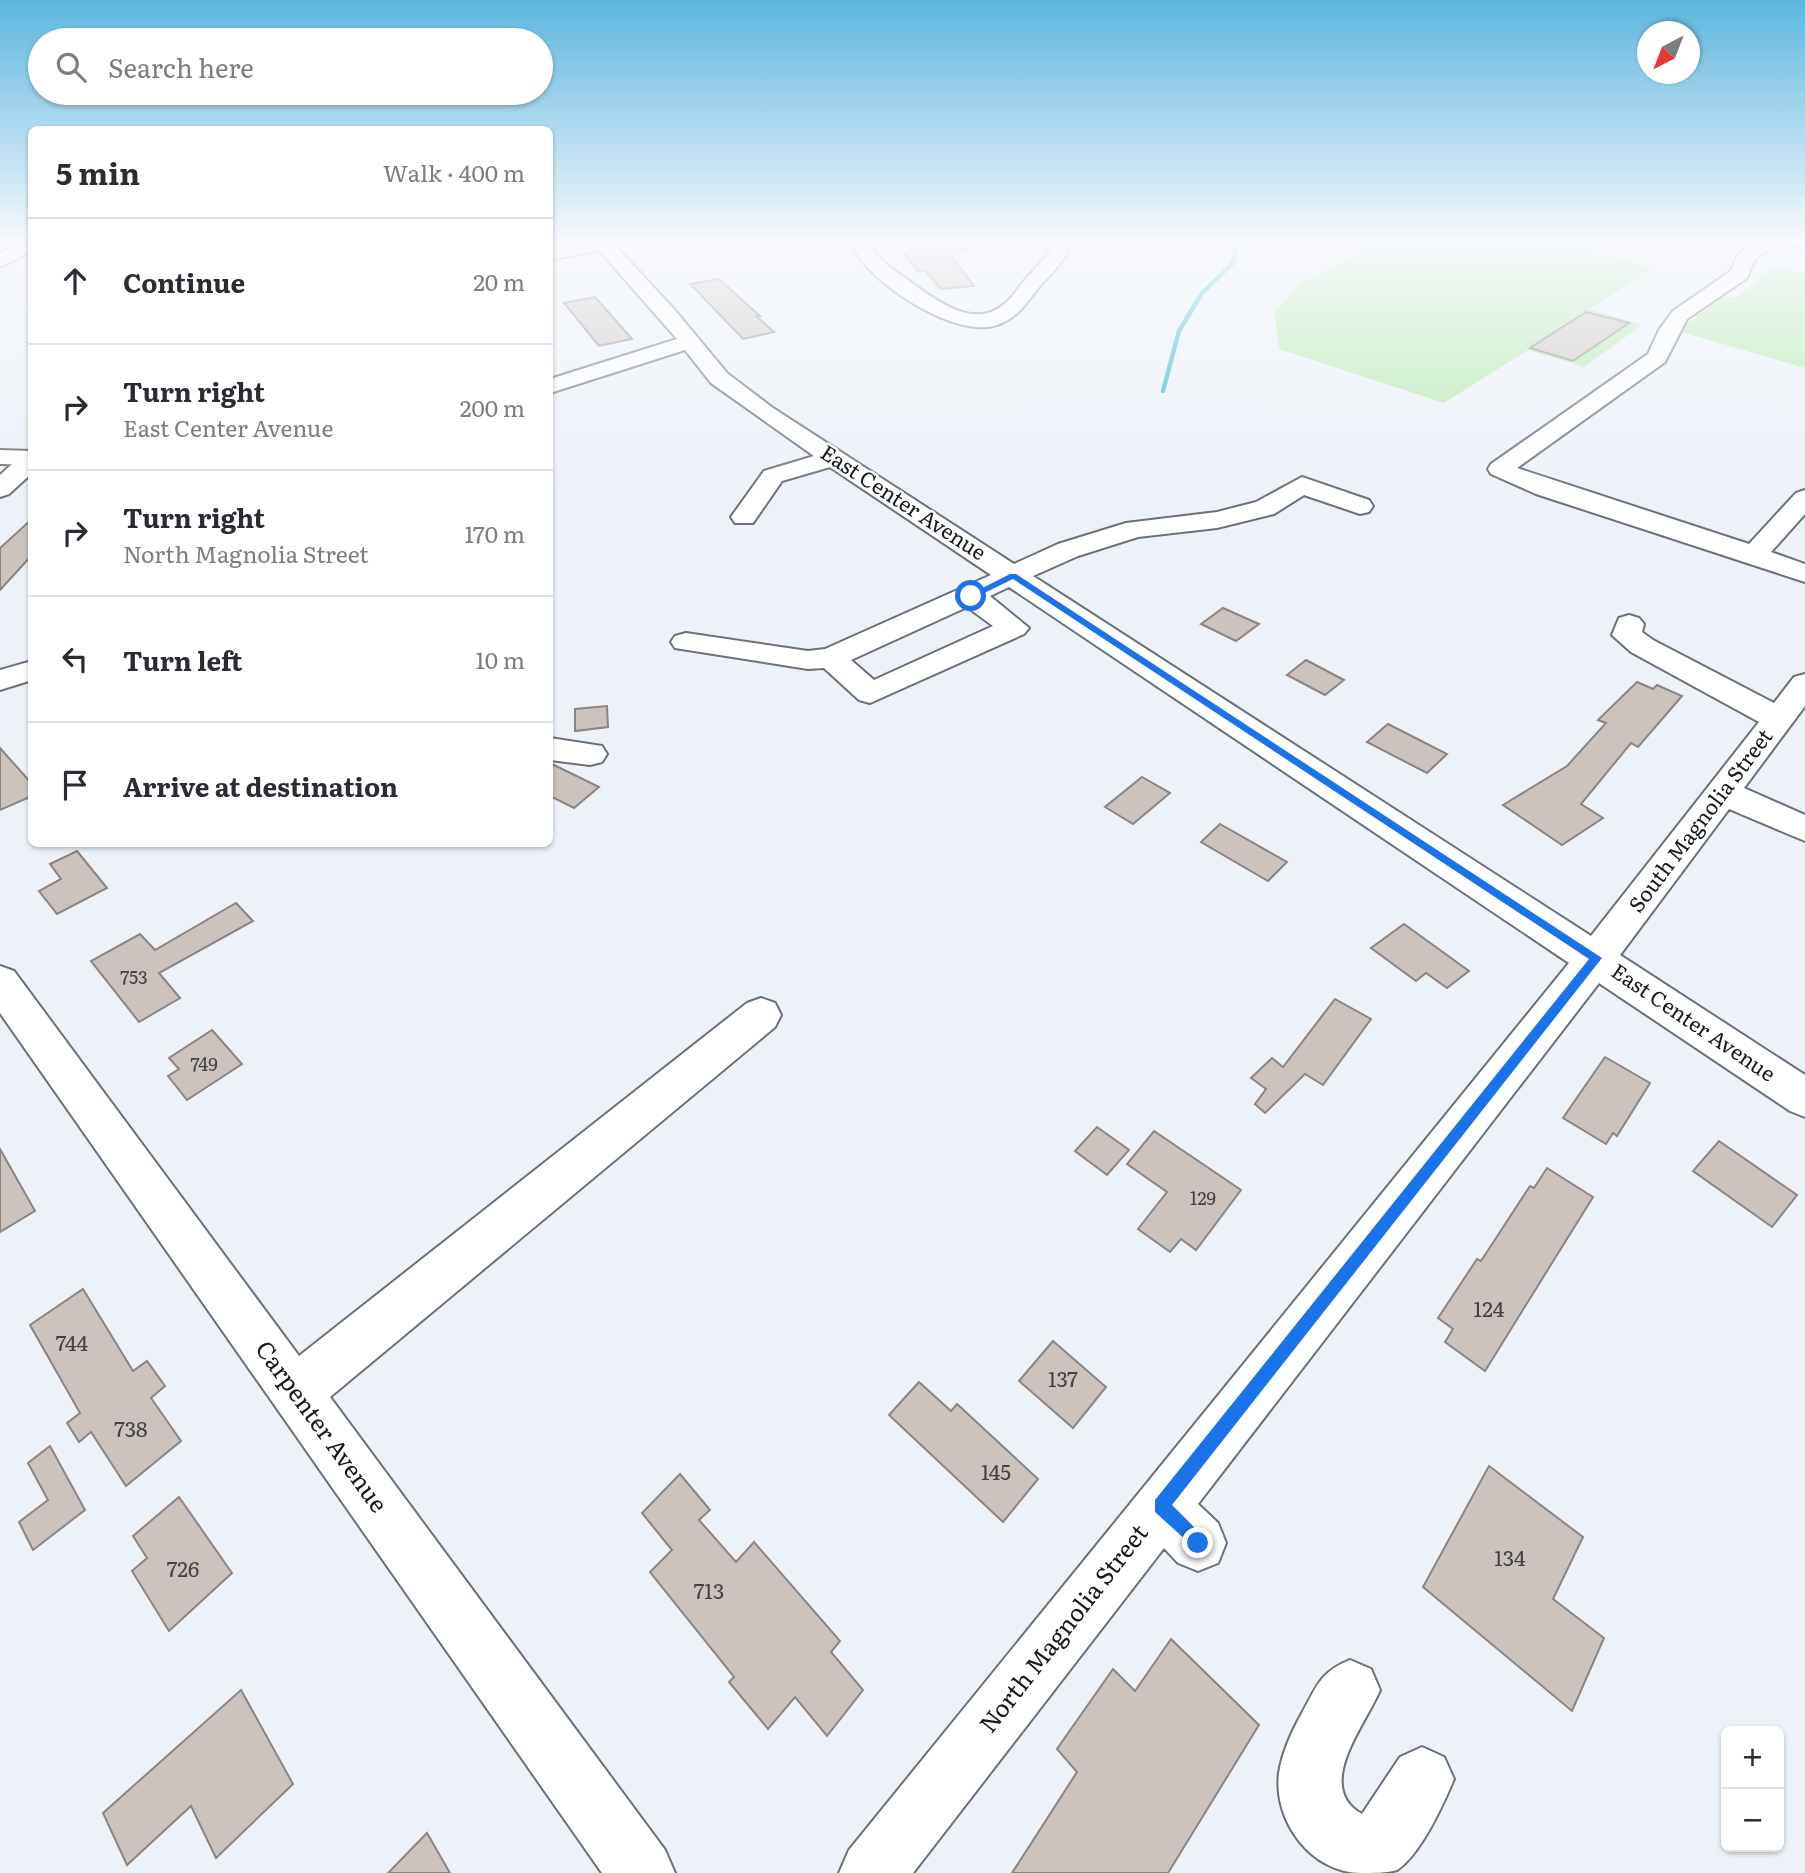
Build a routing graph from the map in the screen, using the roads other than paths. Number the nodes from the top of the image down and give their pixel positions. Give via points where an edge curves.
1 (676, 325) edge
2 (1672, 325) edge
3 (689, 342) junction
4 (553, 385) edge
5 (0, 457) edge
6 (834, 458) junction
7 (28, 459) edge
8 (28, 463) edge
9 (0, 489) edge
10 (1805, 498) edge
11 (1360, 506) dead end
12 (744, 517) dead end
13 (1754, 555) junction
14 (1805, 573) edge
15 (1013, 576) junction
16 (971, 596) junction
17 (1629, 624) dead end
18 (686, 642) dead end
19 (831, 658) junction
20 (28, 671) edge
21 (0, 680) edge
22 (1805, 684) edge
23 (1779, 719) junction
24 (553, 750) edge
25 (590, 754) dead end
26 (1722, 792) junction
27 (1805, 830) edge
28 (1596, 958) junction
29 (0, 982) edge
30 (761, 1015) dead end
31 (1805, 1098) edge
32 (296, 1391) junction
33 (1350, 1690) dead end
34 (1422, 1779) dead end
35 (642, 1873) edge
36 (872, 1873) edge

1 - 3 street, East Center Avenue
2 - 13 street via 1657,357 1500,469 1617,514
3 - 4 street
3 - 6 street, East Center Avenue via 719,378
5 - 7 street
6 - 12 street via 773,476
6 - 15 street, East Center Avenue
8 - 9 street
10 - 13 street
11 - 15 street via 1302,485 1265,508 1217,520 1135,529 1068,550
13 - 14 street
15 - 16 street
15 - 28 street, East Center Avenue
16 - 19 street
16 - 19 street via 1014,628 870,694
17 - 23 street via 1627,635 1642,646
18 - 19 street via 808,660
20 - 21 street
22 - 23 street, South Magnolia Street
23 - 26 street, South Magnolia Street
24 - 25 street
26 - 27 street
26 - 28 street, South Magnolia Street
28 - 31 street, East Center Avenue
28 - 36 street, North Magnolia Street via 1179,1525
29 - 32 street, Carpenter Avenue
30 - 32 street
32 - 35 street, Carpenter Avenue
33 - 34 street via 1311,1765 1308,1791 1316,1813 1334,1835 1354,1847 1374,1847 1388,1834

